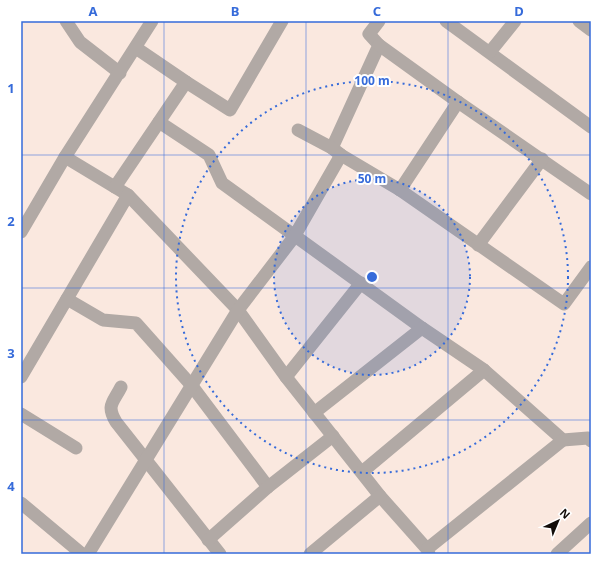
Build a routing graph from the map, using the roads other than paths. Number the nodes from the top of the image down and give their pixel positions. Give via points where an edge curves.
1 (66, 21) edge
2 (152, 21) edge
3 (282, 21) edge
4 (378, 21) edge
5 (446, 21) edge
6 (515, 21) edge
7 (579, 21) edge
8 (591, 30) edge
9 (379, 45) junction
10 (136, 48) junction
11 (490, 52) junction
12 (120, 73) junction
13 (186, 82) junction
14 (458, 102) junction
15 (159, 122) junction
16 (591, 128) edge
17 (298, 130) dead end
18 (337, 152) junction
19 (65, 157) junction
20 (542, 159) junction
21 (115, 187) junction
22 (400, 190) junction
23 (591, 194) edge
24 (128, 196) junction
25 (22, 226) edge
26 (294, 237) junction
27 (478, 245) junction
28 (591, 267) edge
29 (361, 283) junction
30 (67, 299) junction
31 (238, 310) junction
32 (422, 328) junction
33 (484, 370) junction
34 (21, 377) edge
35 (286, 377) junction
36 (192, 386) junction
37 (121, 387) dead end
38 (314, 413) junction
39 (21, 414) edge
40 (333, 436) junction
41 (590, 437) edge
42 (563, 440) junction
43 (76, 448) dead end
44 (145, 461) junction
45 (362, 472) junction
46 (268, 487) junction
47 (380, 496) junction
48 (21, 503) edge
49 (591, 523) edge
50 (208, 540) junction
51 (428, 552) edge
52 (82, 554) edge
53 (88, 554) edge
54 (220, 554) edge
55 (310, 554) edge
56 (557, 554) edge

1 - 12 street via 80,42
2 - 10 street
3 - 13 street via 230,110
4 - 9 street via 370,34
5 - 11 street
6 - 11 street
7 - 8 street
9 - 14 street
9 - 18 street
10 - 12 street
10 - 13 street
11 - 16 street
12 - 19 street
13 - 15 street
14 - 20 street
14 - 22 street
15 - 21 street
15 - 26 street via 209,155 222,183
17 - 18 street
18 - 22 street
18 - 26 street
19 - 21 street
19 - 25 street
20 - 23 street
20 - 27 street
21 - 24 street
22 - 27 street
24 - 30 street
24 - 31 street
26 - 29 street
26 - 31 street
27 - 28 street via 564,304
29 - 32 street
29 - 35 street
30 - 34 street
30 - 36 street via 103,320 136,323
31 - 35 street
31 - 36 street
32 - 33 street
32 - 38 street
33 - 42 street
33 - 45 street
35 - 38 street
36 - 44 street
36 - 46 street
37 - 44 street via 110,408 111,414
38 - 40 street
39 - 43 street
40 - 45 street
40 - 46 street
41 - 42 street
42 - 51 street
44 - 50 street
44 - 53 street
45 - 47 street
46 - 50 street
47 - 51 street
47 - 55 street
48 - 52 street
49 - 56 street
50 - 54 street

